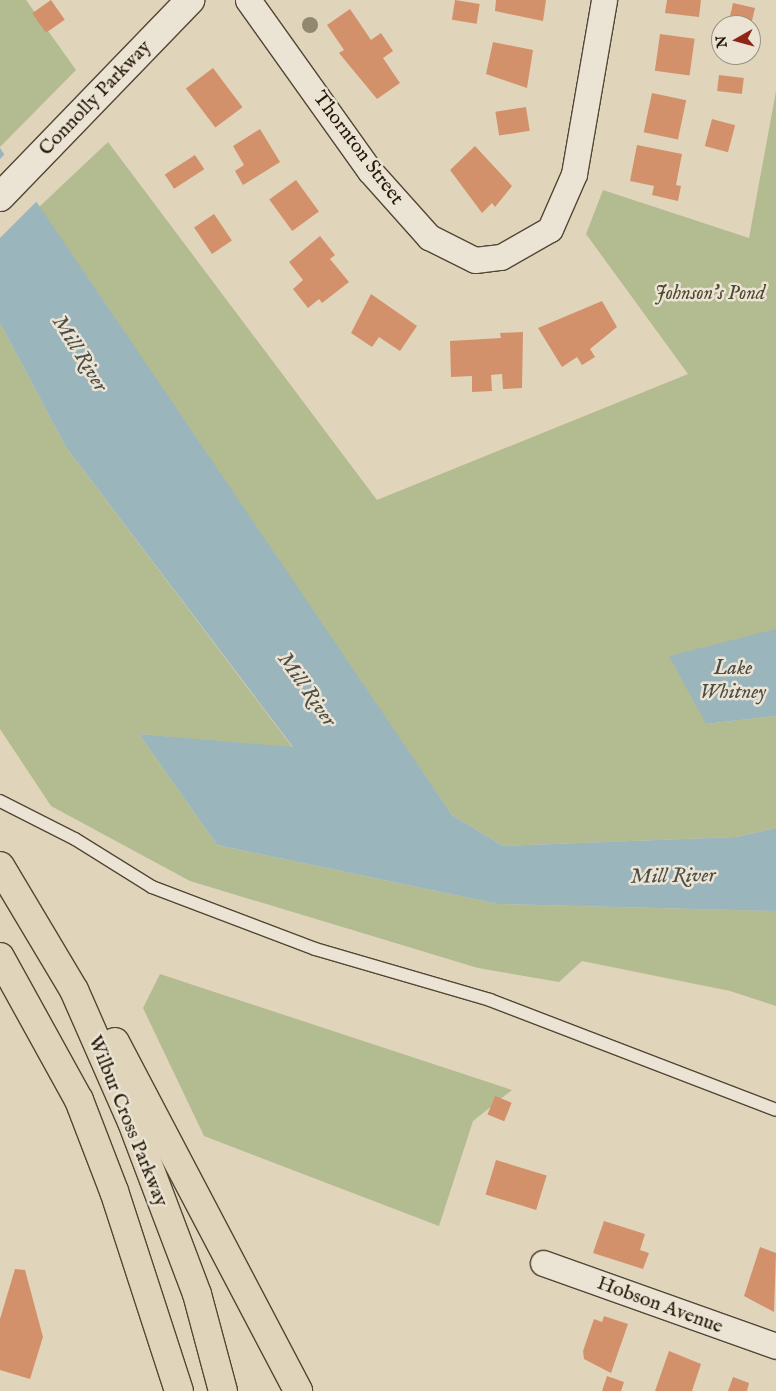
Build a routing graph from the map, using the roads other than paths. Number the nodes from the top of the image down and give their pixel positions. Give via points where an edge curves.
1 (190, 0) edge
2 (248, 0) edge
3 (604, 0) edge
4 (0, 197) edge
5 (0, 801) edge
6 (0, 866) edge
7 (0, 957) edge
8 (74, 990) junction
9 (776, 1110) edge
10 (543, 1263) dead end
11 (776, 1346) edge
12 (178, 1391) edge
13 (223, 1391) edge
14 (298, 1391) edge

1 - 4 main road, Connolly Parkway
2 - 3 street, Thornton Street via 370,170 429,236 475,260 501,257 550,229 574,174
5 - 9 lane via 75,839 152,887 315,949 490,1000
6 - 8 highway, Wilbur Cross Parkway
7 - 12 highway, Wilbur Cross Parkway via 79,1100 114,1191
8 - 13 highway, Wilbur Cross Parkway via 132,1122 197,1294
8 - 14 highway via 107,1026
10 - 11 street, Hobson Avenue

